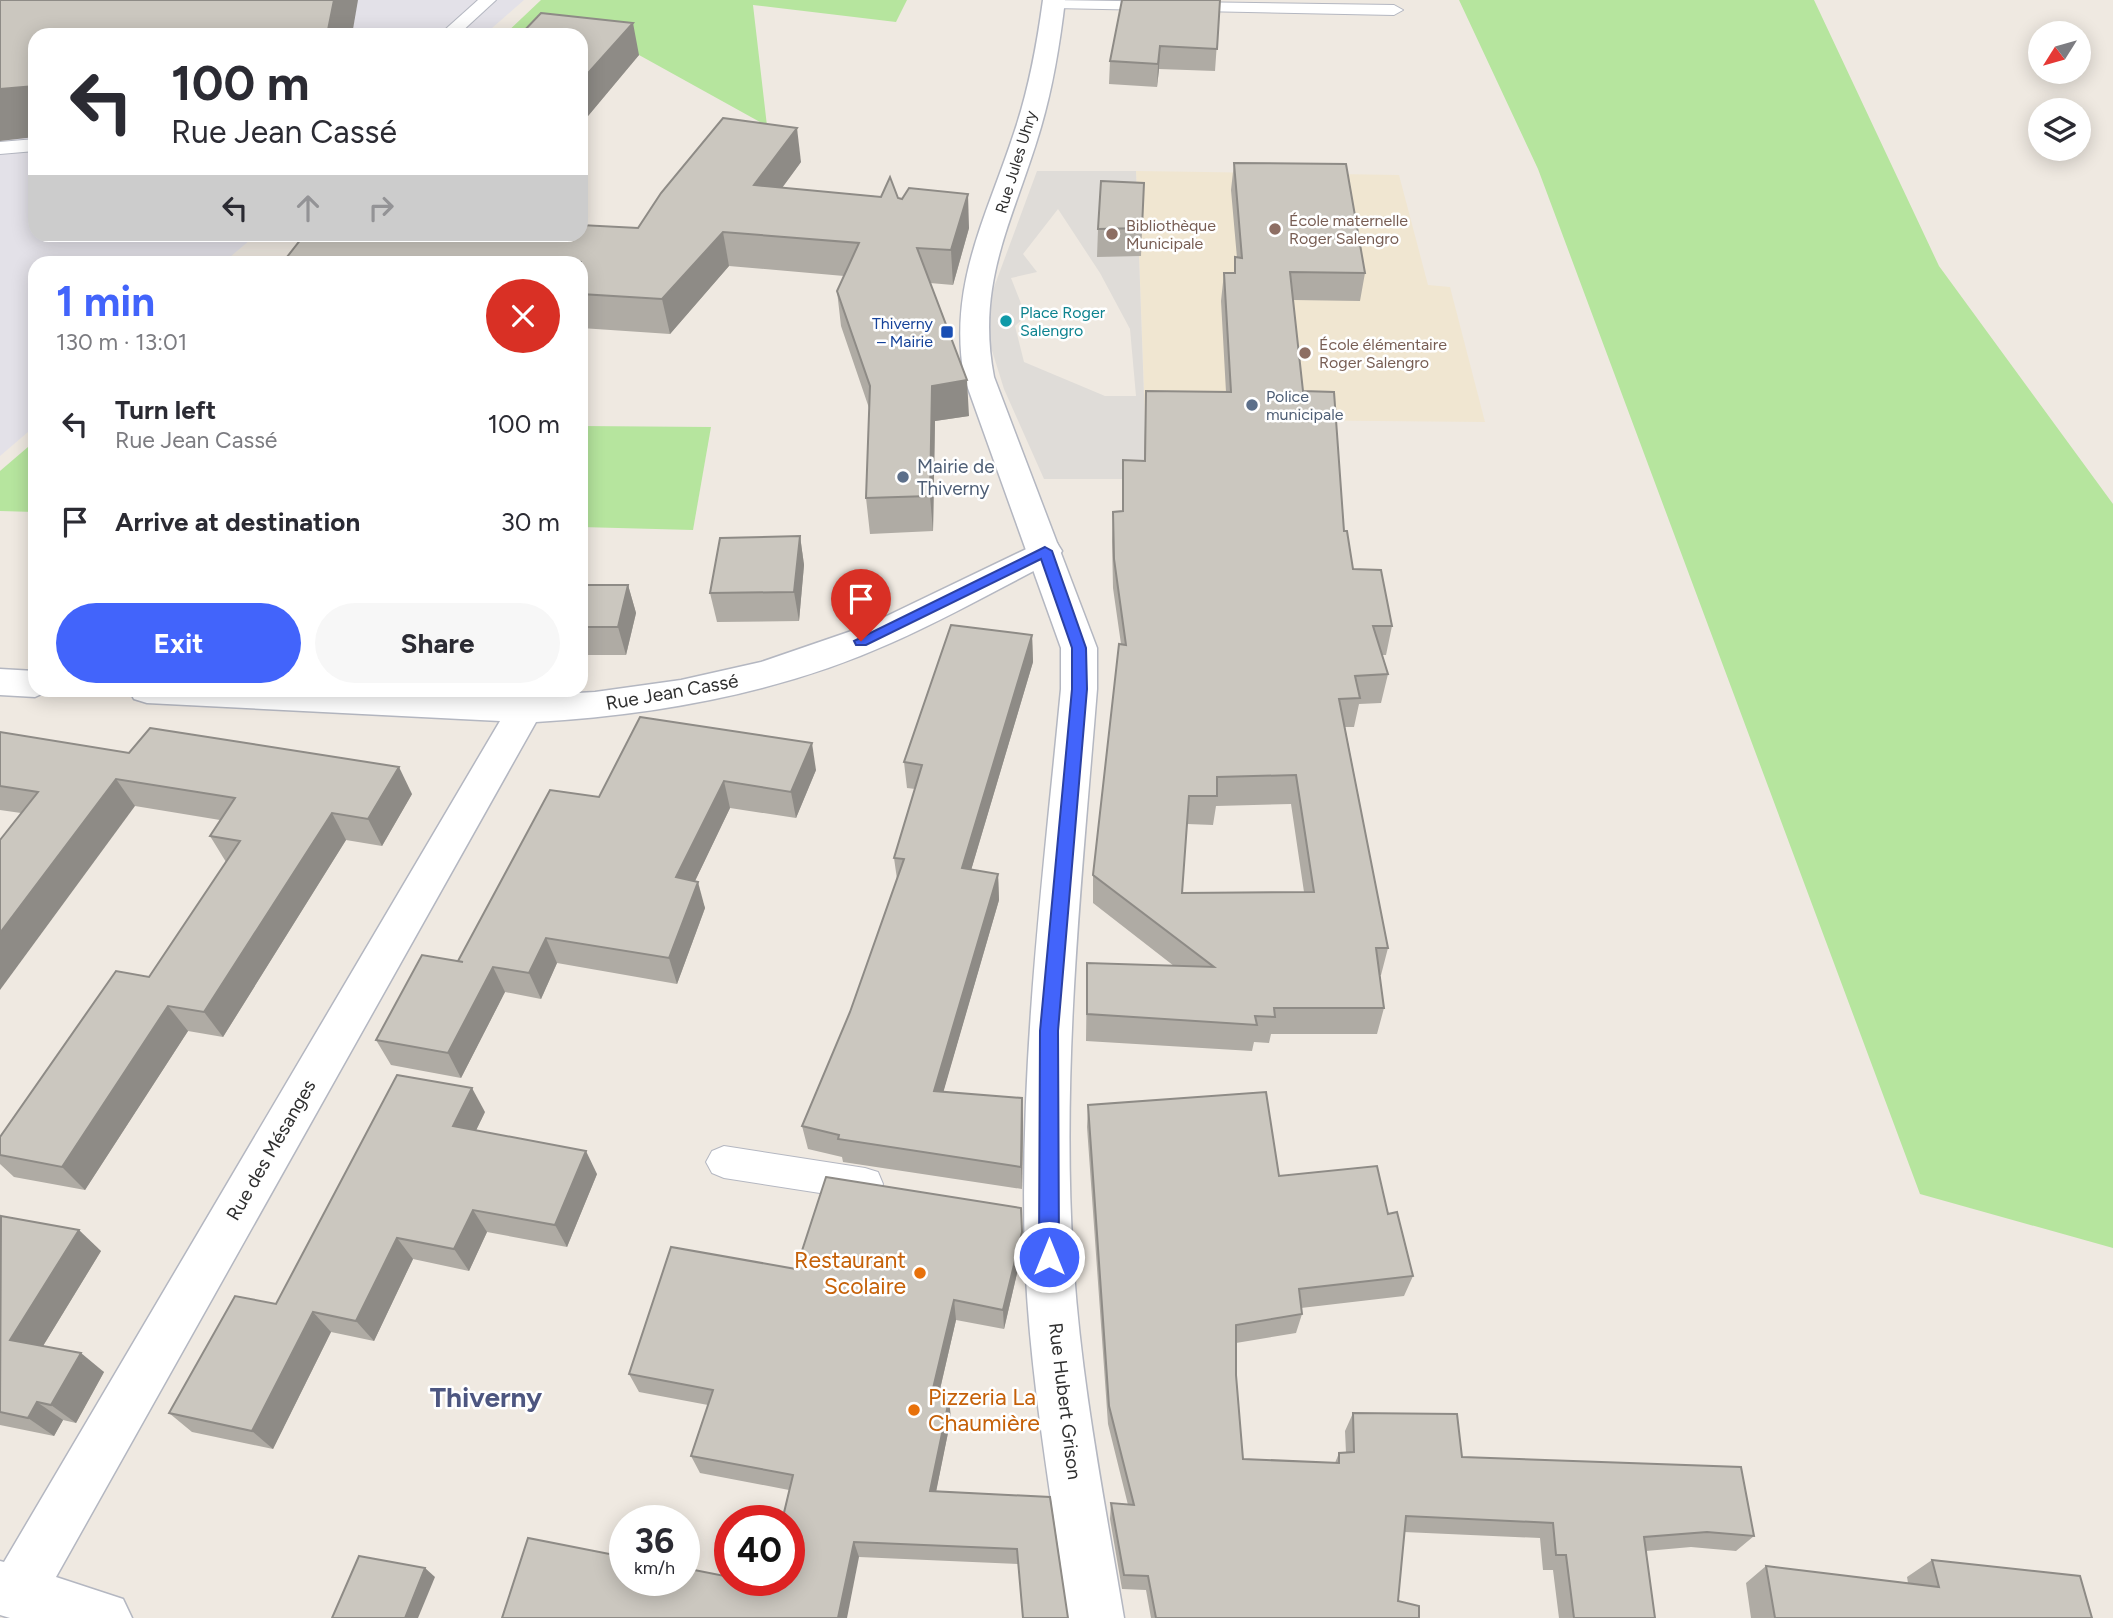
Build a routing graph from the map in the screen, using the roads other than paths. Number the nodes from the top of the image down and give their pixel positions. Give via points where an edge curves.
1 (488, 0) edge
2 (1054, 1) edge
3 (1394, 10) dead end
4 (456, 28) edge
5 (28, 146) edge
6 (0, 148) edge
7 (971, 321) joint
8 (1045, 551) junction
9 (0, 682) edge
10 (28, 684) edge
11 (286, 697) edge
12 (525, 709) junction
13 (724, 1162) dead end
14 (895, 1189) edge
15 (8, 1590) edge
16 (104, 1618) edge
17 (1096, 1618) edge

1 - 4 lane
2 - 3 lane
2 - 7 street, Rue Jules Uhry via 1028,128 984,256
5 - 6 lane
7 - 8 street, Rue Hubert Grison via 979,377
8 - 12 street, Rue Jean Cassé via 878,635 804,662 681,693
8 - 17 street, Rue Hubert Grison via 1072,623 1080,662 1032,1210 1049,1257 1062,1392
9 - 10 street
11 - 12 street, Rue Jean Cassé
12 - 15 street, Rue des Mésanges
13 - 14 lane
15 - 16 street

